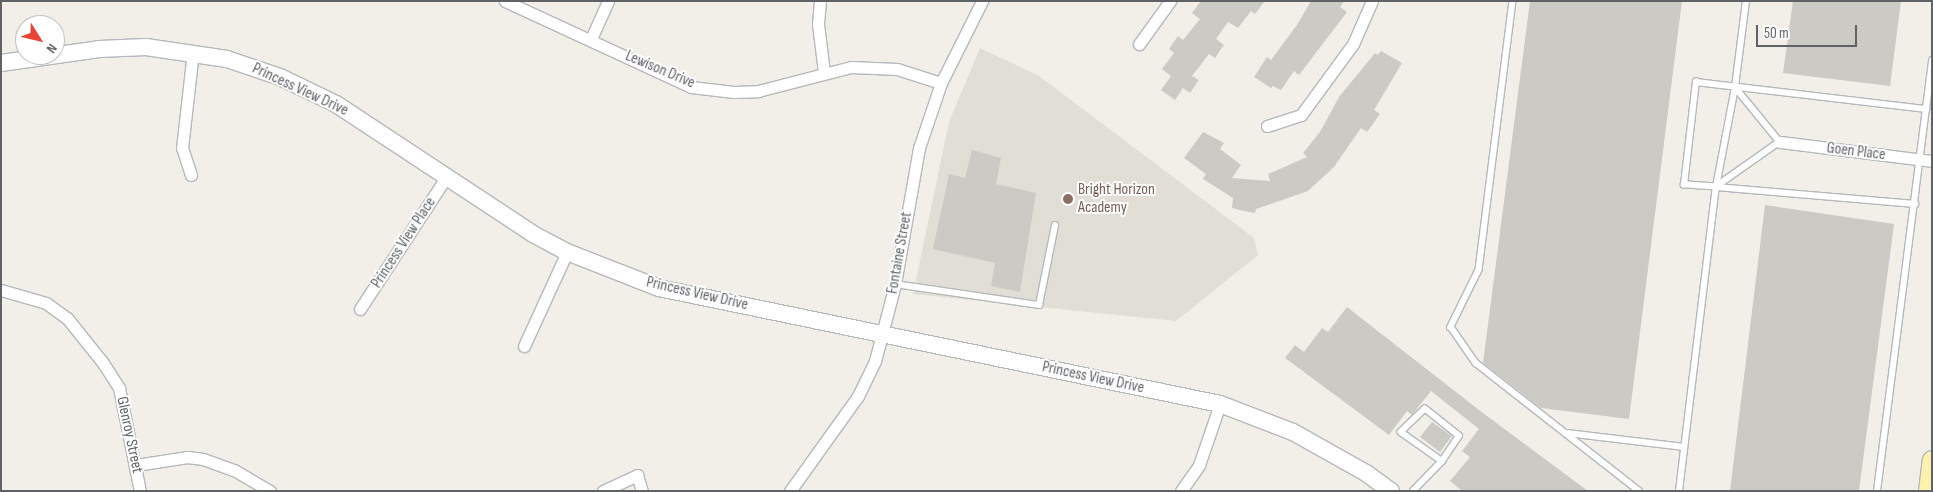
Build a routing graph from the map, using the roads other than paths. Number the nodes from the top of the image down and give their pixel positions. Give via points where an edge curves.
1 (505, 1) edge
2 (608, 1) edge
3 (820, 1) edge
4 (982, 1) edge
5 (1170, 1) edge
6 (1372, 1) edge
7 (1513, 1) edge
8 (1746, 1) edge
9 (591, 39) junction
10 (1138, 44) dead end
11 (193, 52) junction
12 (1932, 60) edge
13 (1, 63) edge
14 (824, 72) junction
15 (941, 83) junction
16 (1735, 87) junction
17 (1926, 109) junction
18 (1267, 126) dead end
19 (1780, 142) junction
20 (1926, 161) edge
21 (191, 175) dead end
22 (447, 176) junction
23 (1716, 187) junction
24 (1915, 204) junction
25 (1055, 226) dead end
26 (567, 252) junction
27 (895, 284) junction
28 (1, 290) edge
29 (360, 309) dead end
30 (884, 334) junction
31 (524, 346) dead end
32 (1220, 404) junction
33 (1565, 433) junction
34 (1684, 447) junction
35 (1932, 460) edge
36 (1442, 461) junction
37 (136, 465) junction
38 (140, 491) edge
39 (270, 491) edge
40 (604, 491) edge
41 (642, 491) edge
42 (790, 491) edge
43 (1181, 491) edge
44 (1391, 491) edge
45 (1413, 491) edge
46 (1639, 491) edge
47 (1679, 491) edge
48 (1876, 491) edge
49 (1928, 491) edge

1 - 9 street, Lewison Drive
2 - 9 street
3 - 14 street via 818,24
4 - 15 street, Fontaine Street
5 - 10 street
6 - 18 street via 1352,44 1301,115
7 - 33 lane via 1479,270 1451,327 1476,363
8 - 16 lane
9 - 14 street, Lewison Drive via 700,88 758,91
11 - 13 main road, Princess View Drive via 146,47 99,49
11 - 21 street via 182,148
11 - 22 main road, Princess View Drive via 227,59 280,77 336,104
12 - 17 lane
14 - 15 street, Lewison Drive via 851,67 897,69
15 - 27 street, Fontaine Street via 919,148
16 - 17 lane
16 - 19 lane
16 - 23 lane
16 - 23 lane via 1696,82 1684,186
17 - 20 lane
19 - 20 street, Goen Place
19 - 23 lane
20 - 24 lane
22 - 26 main road, Princess View Drive via 533,234
22 - 29 street, Princess View Place
23 - 24 lane
23 - 34 lane
24 - 48 lane
25 - 27 lane via 1039,305
26 - 30 main road, Princess View Drive via 659,288
26 - 31 street
27 - 30 street, Fontaine Street
28 - 37 street, Glenroy Street via 46,303 66,318 103,363 119,388
30 - 32 main road, Princess View Drive
30 - 42 street, Fontaine Street via 858,396
32 - 43 street via 1199,465
32 - 44 main road, Princess View Drive via 1293,432 1366,473
33 - 34 lane
33 - 46 lane
34 - 47 lane
35 - 49 main road
36 - 36 lane via 1401,432 1425,409 1459,436
36 - 45 lane
37 - 38 street, Glenroy Street
37 - 39 street via 187,457 203,459 234,470
40 - 41 street via 637,475

